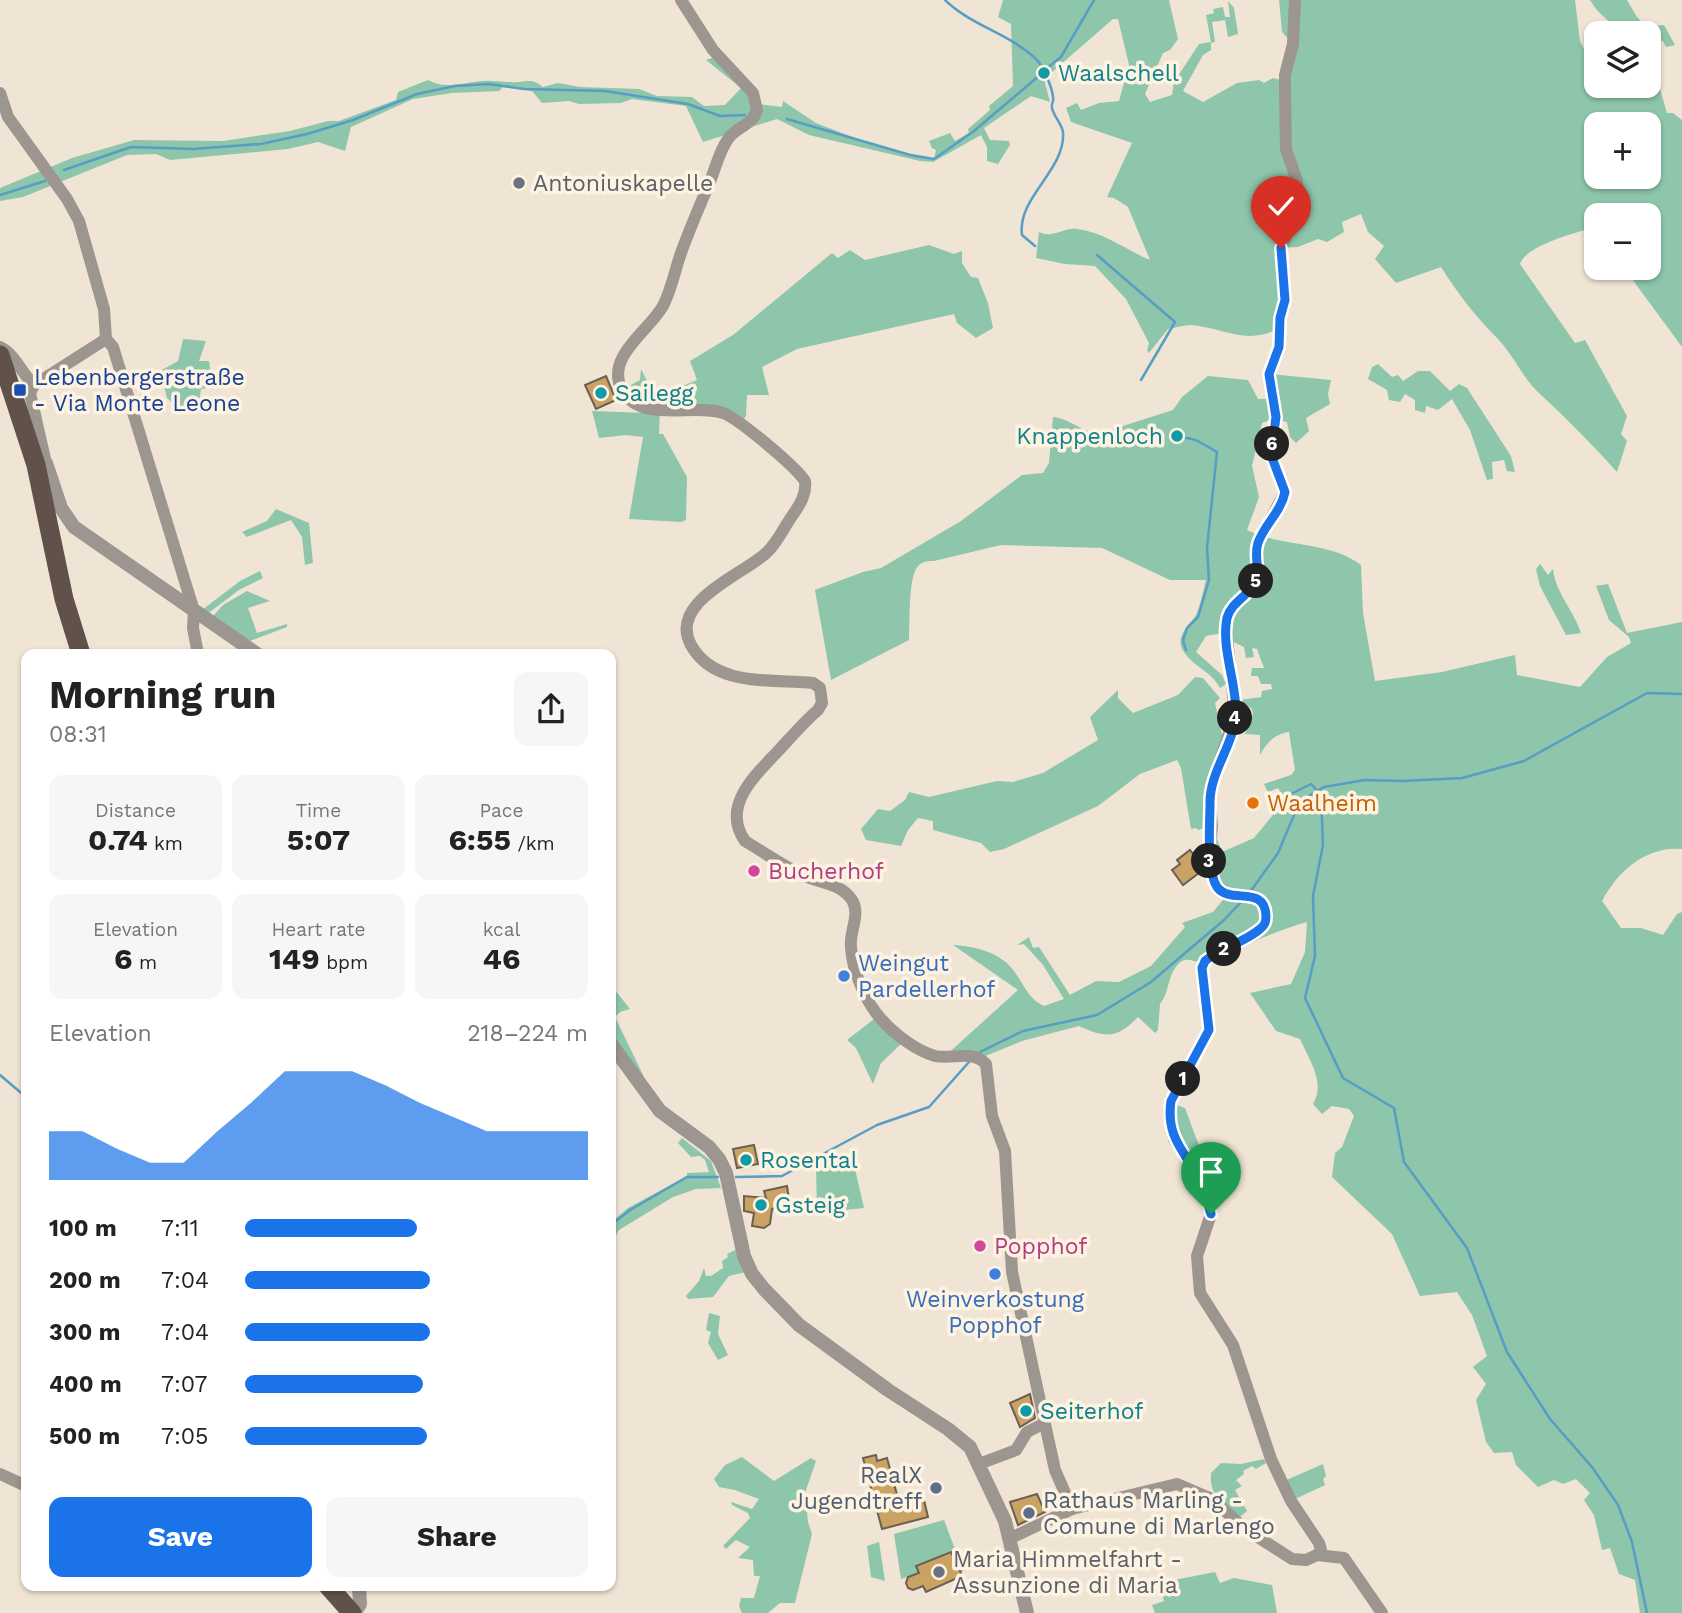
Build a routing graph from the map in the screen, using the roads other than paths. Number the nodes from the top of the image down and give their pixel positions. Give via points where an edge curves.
1 (681, 0) edge
2 (1295, 0) edge
3 (0, 93) edge
4 (106, 339) junction
5 (0, 346) edge
6 (0, 355) edge
7 (34, 385) junction
8 (41, 464) junction
9 (194, 611) junction
10 (79, 649) edge
11 (197, 649) edge
12 (250, 649) edge
13 (616, 1051) edge
14 (1045, 1423) junction
15 (979, 1464) junction
16 (0, 1474) edge
17 (21, 1484) edge
18 (1072, 1509) junction
19 (1011, 1538) junction
20 (1317, 1555) junction
21 (333, 1591) edge
22 (359, 1591) edge
23 (353, 1613) edge
24 (1027, 1613) edge
25 (1382, 1613) edge

1 - 14 street via 713,50 752,93 757,110 751,121 728,138 670,291 660,312 624,355 620,382 629,398 644,406 730,417 805,481 802,500 771,548 698,602 685,632 692,648 713,669 751,679 813,683 822,694 818,710 746,787 736,822 745,841 811,880 837,886 853,901 850,946 871,1007 883,1022 933,1055 972,1057 986,1064 990,1105 1005,1151 1012,1272
2 - 20 street via 1285,92 1286,149 1298,198 1281,248 1285,300 1279,347 1269,374 1276,417 1271,455 1285,492 1258,543 1254,584 1227,618 1235,715 1210,802 1209,860 1217,886 1228,895 1253,896 1263,905 1266,919 1254,935 1205,961 1209,1030 1169,1113 1174,1139 1203,1187 1211,1214 1197,1256 1200,1293 1233,1345 1271,1459 1291,1502 1319,1543
3 - 4 street via 8,117 79,221 104,309
4 - 7 street
4 - 9 street via 113,347
5 - 7 street
6 - 8 main road
7 - 8 street via 30,393
8 - 9 street via 74,527
8 - 10 main road via 64,599
9 - 11 street
9 - 12 street
13 - 15 street via 660,1111 719,1159 744,1256 764,1289 799,1325 956,1434
14 - 15 street via 1027,1432 1016,1450
14 - 18 street via 1055,1470
15 - 19 street
16 - 17 street
18 - 19 street
18 - 20 street via 1177,1484 1212,1499 1245,1529 1292,1559
19 - 24 street
20 - 25 street via 1344,1558
21 - 23 main road
22 - 23 street via 360,1604

